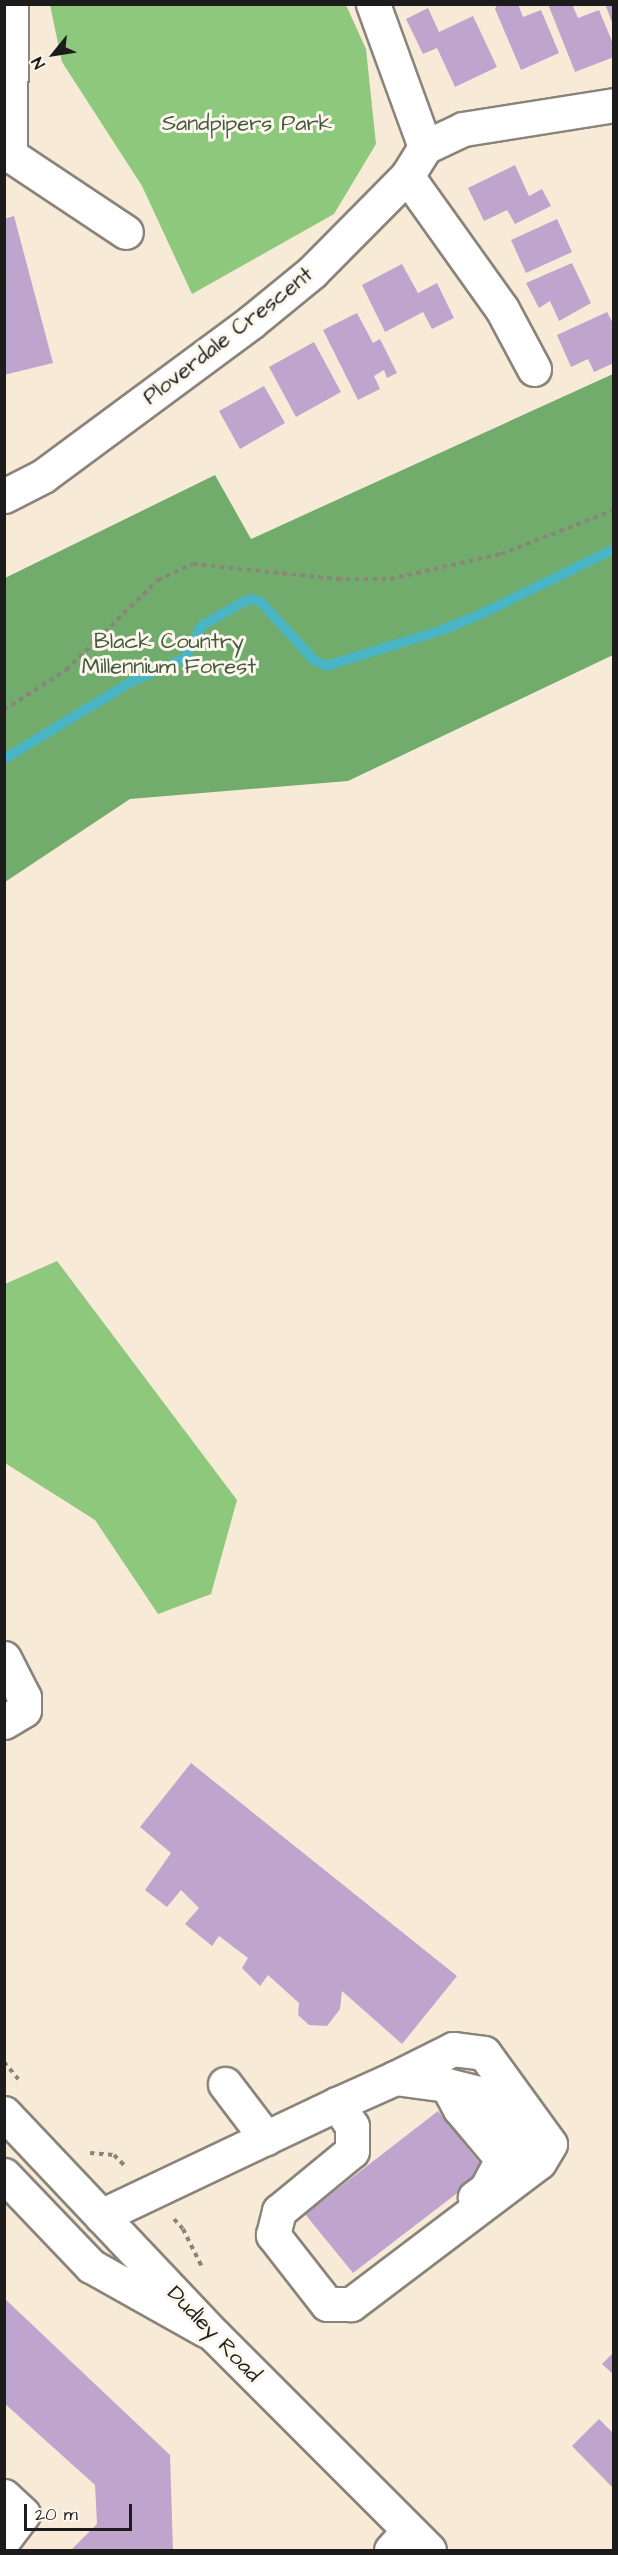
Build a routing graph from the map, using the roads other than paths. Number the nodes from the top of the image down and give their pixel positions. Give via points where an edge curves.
1 (11, 4) edge
2 (373, 4) edge
3 (614, 105) edge
4 (425, 147) junction
5 (7, 156) edge
6 (407, 176) junction
7 (126, 232) dead end
8 (534, 369) dead end
9 (4, 496) edge
10 (4, 1658) edge
11 (4, 1722) edge
12 (395, 2078) junction
13 (225, 2084) dead end
14 (337, 2104) junction
15 (4, 2113) edge
16 (266, 2138) junction
17 (4, 2175) edge
18 (102, 2216) junction
19 (327, 2304) junction
20 (214, 2335) junction
21 (4, 2496) edge
22 (4, 2540) edge
23 (409, 2544) edge

1 - 5 street
2 - 4 street
3 - 4 street via 463,129
4 - 6 street, Ploverdale Crescent
5 - 7 street
6 - 8 street via 502,309
6 - 9 street, Ploverdale Crescent via 312,272 251,322 44,476
10 - 11 street via 24,1697 24,1710
12 - 14 street
12 - 19 street via 484,2094 516,2148 486,2189
12 - 19 street via 453,2049 484,2053 550,2144 539,2162 351,2304
13 - 16 street
14 - 16 street
14 - 19 street via 352,2126 352,2151 279,2211 273,2235
15 - 18 street, Dudley Road
16 - 18 street
17 - 20 street via 91,2266
18 - 20 street, Dudley Road
20 - 23 street, Dudley Road
21 - 22 street via 23,2514

